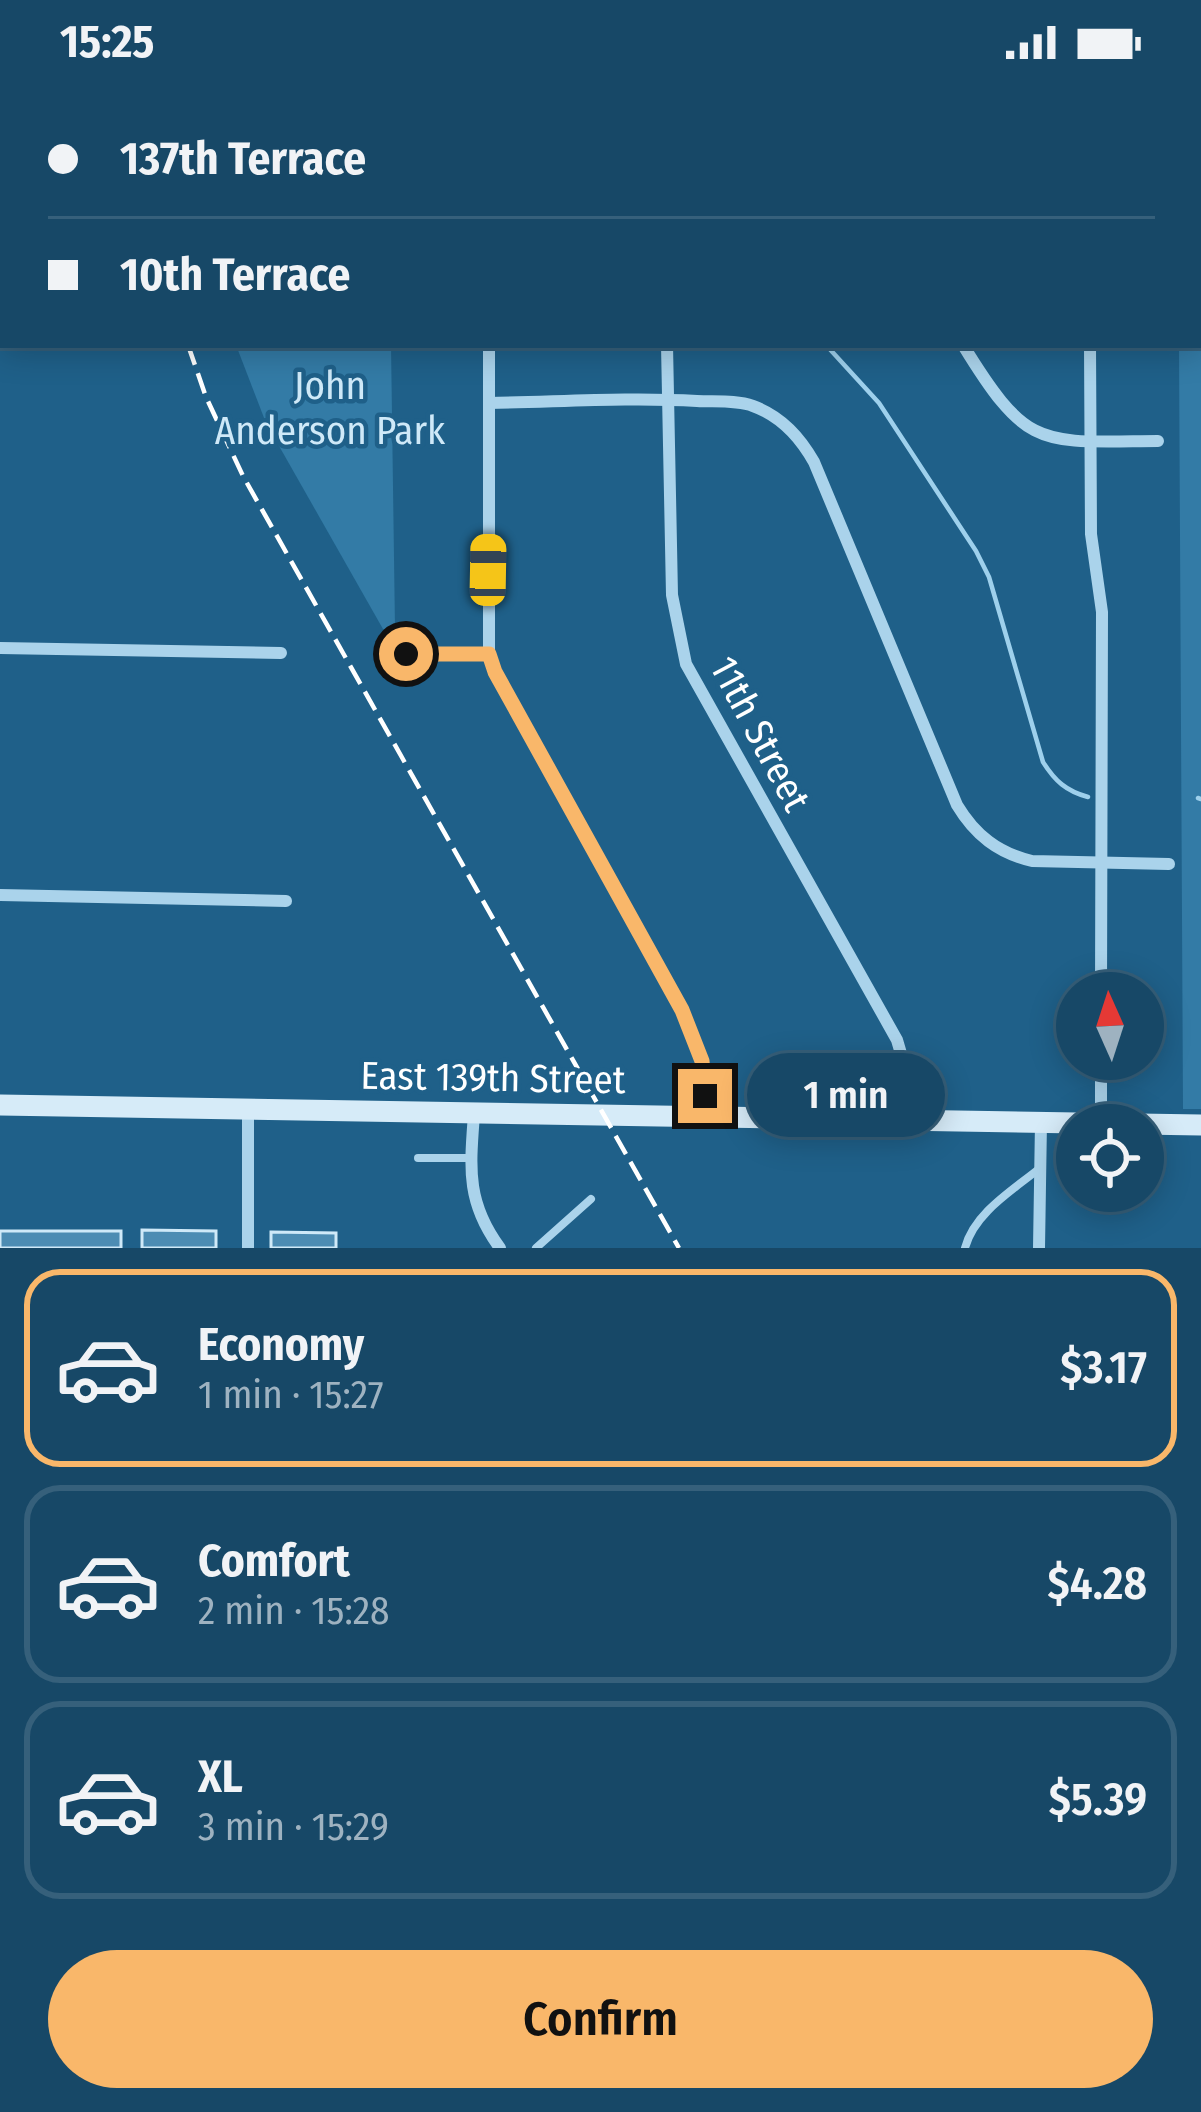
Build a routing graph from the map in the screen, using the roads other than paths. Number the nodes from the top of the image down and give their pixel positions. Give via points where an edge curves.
1 (489, 348) edge
2 (667, 348) edge
3 (966, 348) edge
4 (1090, 348) edge
5 (668, 399) junction
6 (489, 404) junction
7 (1159, 441) dead end
8 (1090, 442) junction
9 (0, 648) edge
10 (281, 653) dead end
11 (406, 654) dead end
12 (489, 654) junction
13 (1102, 864) junction
14 (1169, 864) dead end
15 (0, 895) edge
16 (286, 901) dead end
17 (1102, 972) edge
18 (0, 1105) edge
19 (248, 1111) junction
20 (474, 1114) junction
21 (705, 1118) junction
22 (904, 1122) junction
23 (1041, 1122) junction
24 (1056, 1122) edge
25 (1164, 1124) edge
26 (1201, 1125) edge
27 (418, 1158) dead end
28 (471, 1158) junction
29 (1040, 1168) junction
30 (592, 1199) dead end
31 (248, 1248) edge
32 (500, 1248) edge
33 (536, 1248) edge
34 (965, 1248) edge
35 (1039, 1248) edge

1 - 6 street
2 - 5 street, 11th Street
3 - 8 street via 1015,420 1036,434
4 - 8 street
5 - 6 street
5 - 13 street via 754,406 792,431 814,462 970,827 1012,856
5 - 22 street, 11th Street via 672,595 686,664 897,1040 908,1074
6 - 12 street
7 - 8 street
8 - 13 street via 1102,612
9 - 10 street
11 - 12 street
12 - 21 street via 696,1041
13 - 14 street
13 - 17 street
15 - 16 street
18 - 19 street, East 139th Street
19 - 20 street, East 139th Street
19 - 31 street
20 - 21 street, East 139th Street
20 - 28 street
21 - 22 street, East 139th Street
22 - 23 street, East 139th Street
23 - 24 street, East 139th Street
23 - 29 street
25 - 26 street, East 139th Street
27 - 28 lane
28 - 32 street via 481,1222
29 - 34 lane via 990,1209
29 - 35 street
30 - 33 lane

